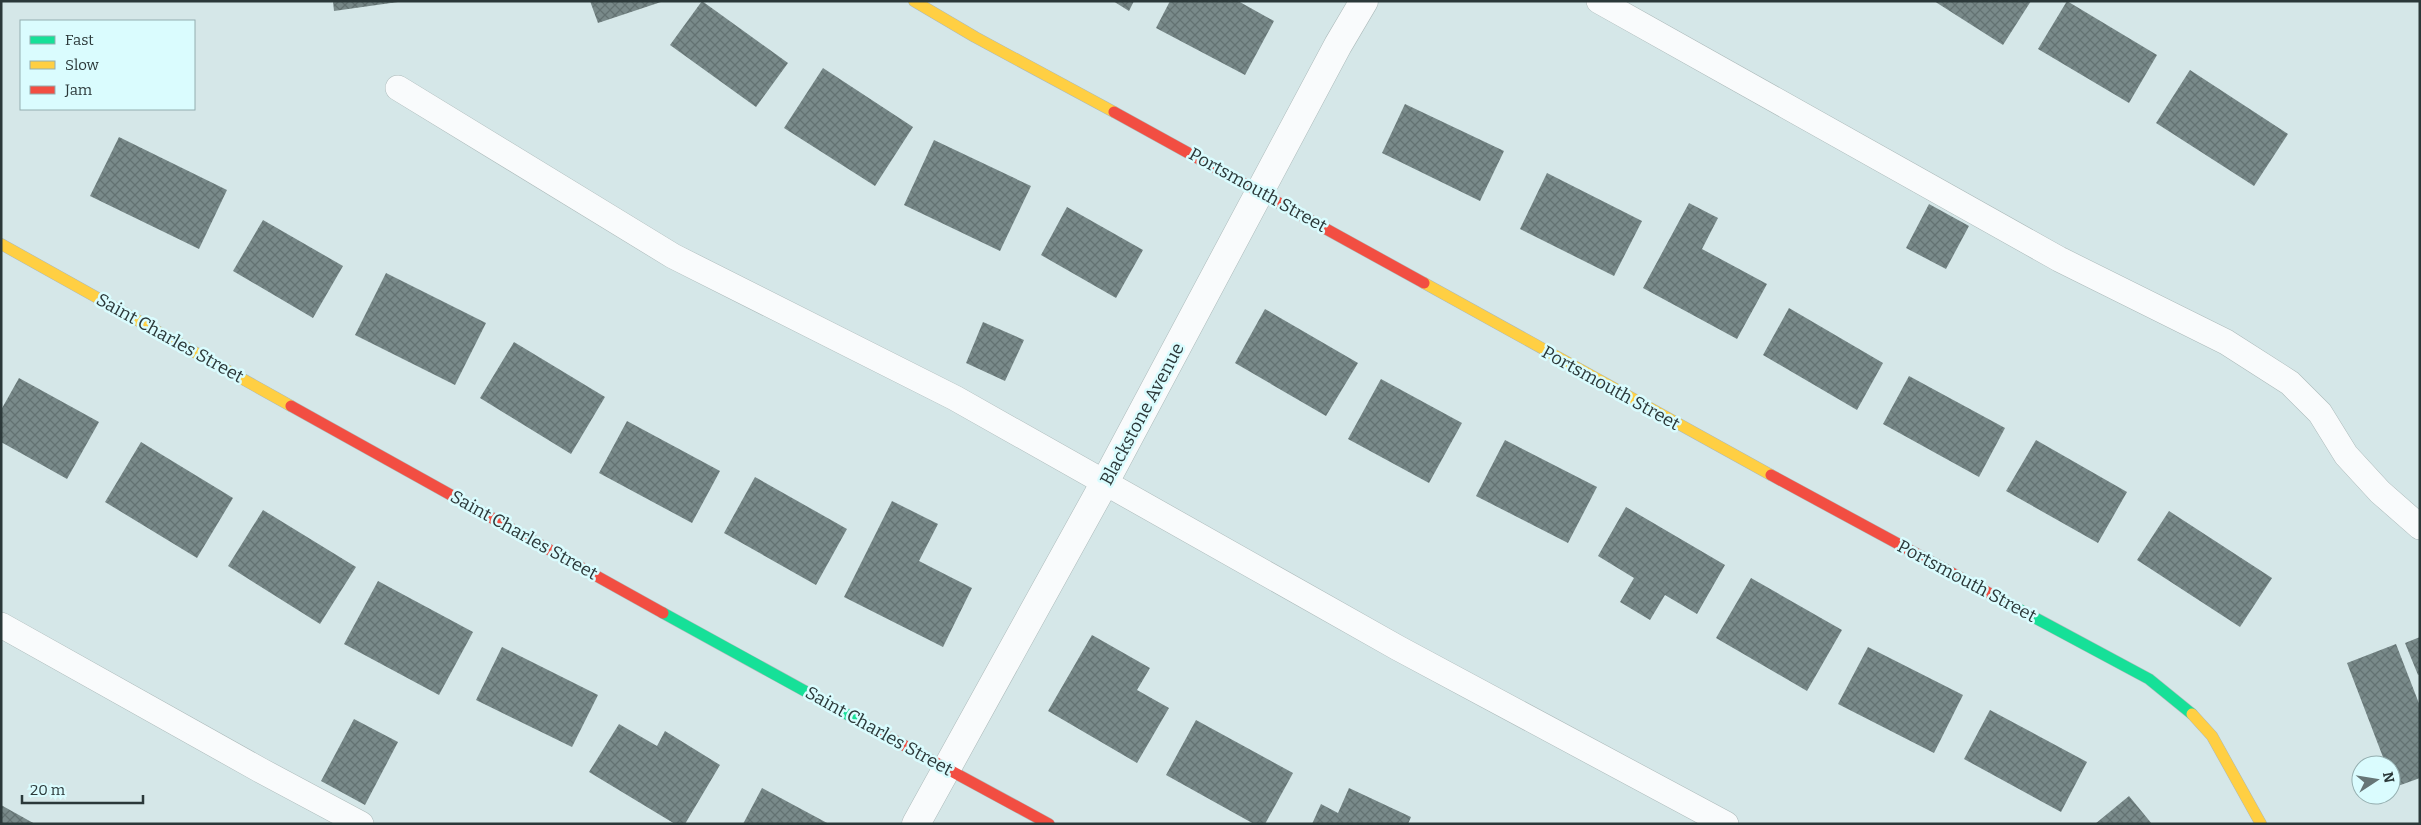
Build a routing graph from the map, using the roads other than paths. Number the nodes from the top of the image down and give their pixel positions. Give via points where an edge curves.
1 (914, 1) edge
2 (1364, 1) edge
3 (1599, 1) edge
4 (398, 88) dead end
5 (1260, 191) junction
6 (1, 244) edge
7 (1105, 482) junction
8 (2420, 527) edge
9 (1, 625) edge
10 (946, 768) junction
11 (361, 824) edge
12 (916, 824) edge
13 (1049, 824) edge
14 (1726, 824) edge
15 (2261, 824) edge

1 - 5 street, Portsmouth Street
2 - 5 street, Blackstone Avenue
3 - 8 lane via 2058,258 2226,342 2290,383 2320,413 2346,455 2374,486
4 - 7 lane via 673,256 955,398
5 - 7 street, Blackstone Avenue
5 - 15 street, Portsmouth Street via 1633,400 2149,679 2190,712 2212,736
6 - 10 street, Saint Charles Street
7 - 10 street, Blackstone Avenue
7 - 14 lane via 1398,648
9 - 11 lane
10 - 12 street, Blackstone Avenue
10 - 13 street, Saint Charles Street

